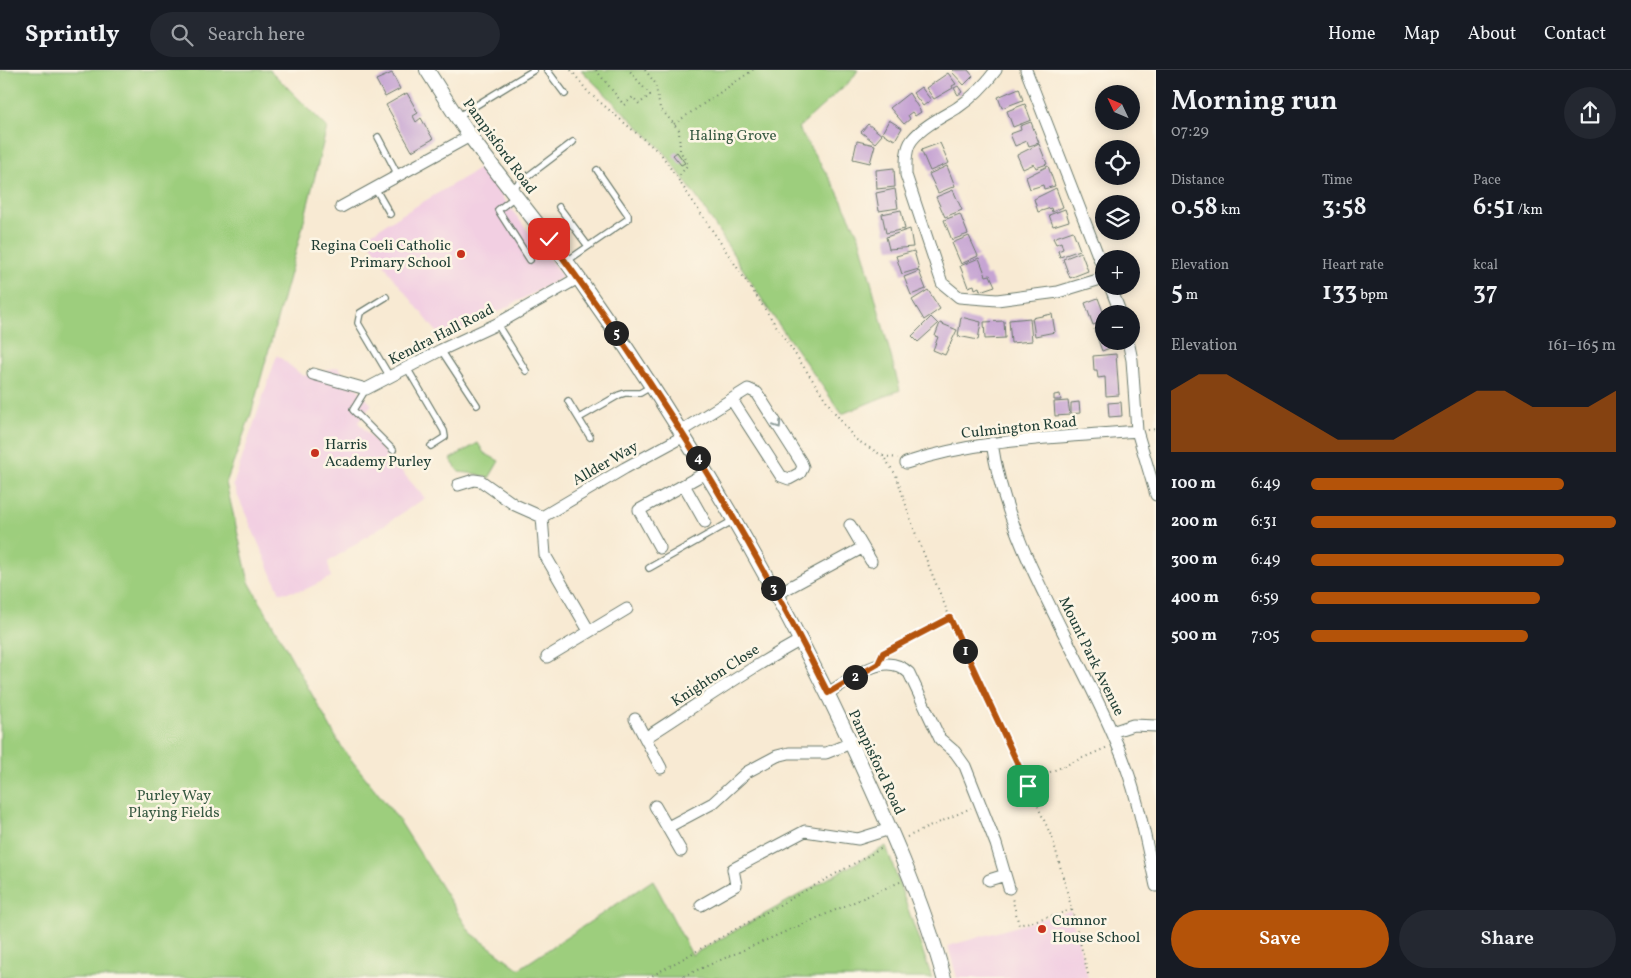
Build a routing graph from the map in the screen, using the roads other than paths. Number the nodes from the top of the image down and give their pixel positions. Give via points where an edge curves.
1 (427, 70) edge
2 (534, 70) edge
3 (547, 70) edge
4 (996, 70) edge
5 (1026, 70) edge
6 (565, 94) dead end
7 (458, 118) junction
8 (470, 136) junction
9 (378, 137) dead end
10 (573, 142) dead end
11 (597, 170) dead end
12 (398, 175) junction
13 (375, 188) junction
14 (513, 192) junction
15 (341, 207) dead end
16 (559, 207) dead end
17 (390, 214) dead end
18 (588, 246) junction
19 (1096, 250) edge
20 (530, 260) dead end
21 (566, 261) junction
22 (578, 278) junction
23 (1095, 281) edge
24 (386, 297) dead end
25 (496, 324) junction
26 (441, 350) junction
27 (1130, 350) edge
28 (407, 368) junction
29 (526, 371) dead end
30 (313, 374) dead end
31 (390, 377) junction
32 (652, 386) junction
33 (366, 390) junction
34 (732, 400) junction
35 (568, 401) dead end
36 (478, 405) dead end
37 (579, 418) junction
38 (1137, 431) junction
39 (683, 434) junction
40 (590, 437) dead end
41 (992, 443) junction
42 (431, 446) dead end
43 (392, 450) dead end
44 (906, 463) road end
45 (707, 472) junction
46 (458, 485) dead end
47 (684, 485) junction
48 (1156, 495) edge
49 (542, 517) junction
50 (735, 520) junction
51 (705, 522) dead end
52 (850, 525) dead end
53 (660, 548) dead end
54 (862, 548) junction
55 (871, 561) dead end
56 (649, 568) dead end
57 (777, 594) junction
58 (627, 609) dead end
59 (590, 631) junction
60 (801, 640) junction
61 (547, 657) dead end
62 (828, 693) junction
63 (635, 719) dead end
64 (1156, 726) edge
65 (1112, 732) junction
66 (645, 738) junction
67 (851, 743) junction
68 (661, 768) dead end
69 (655, 806) dead end
70 (668, 827) junction
71 (890, 829) junction
72 (681, 851) dead end
73 (1005, 875) junction
74 (988, 880) dead end
75 (1156, 886) edge
76 (1009, 888) dead end
77 (701, 905) dead end
78 (944, 978) edge

1 - 7 street, Pampisford Road
2 - 7 lane
3 - 6 lane
4 - 23 street via 986,84 960,106 924,128 911,141 906,157 906,175 942,283 959,297 997,300 1058,292
5 - 19 street
7 - 8 street, Pampisford Road
8 - 12 street
8 - 14 street, Pampisford Road
9 - 12 lane
10 - 14 lane
11 - 18 lane via 628,219
12 - 13 street
13 - 15 street
13 - 17 lane
14 - 20 lane via 498,210
14 - 21 street, Pampisford Road
16 - 18 lane
18 - 21 lane
21 - 22 street, Pampisford Road
22 - 25 street, Kendra Hall Road
22 - 32 street, Pampisford Road
24 - 31 lane via 360,313 358,323
25 - 26 street, Kendra Hall Road
25 - 29 lane
26 - 28 street, Kendra Hall Road
26 - 36 lane
27 - 38 street
28 - 31 street, Kendra Hall Road
28 - 42 lane via 444,431 445,437
30 - 33 street
31 - 33 street, Kendra Hall Road
32 - 37 lane via 640,393 625,392
32 - 39 street, Pampisford Road
33 - 43 lane via 353,410
34 -> 34 street, Allder Way via 748,389 758,393 801,462 800,473 788,479 781,476
34 - 39 street, Allder Way
35 - 37 lane
37 - 40 lane
38 - 41 street, Culmington Road
38 - 48 street
39 - 45 street, Pampisford Road
39 - 49 street, Allder Way
41 - 44 street, Culmington Road
41 - 65 street, Mount Park Avenue via 996,468 1026,552
45 - 47 street
45 - 50 street, Pampisford Road
46 - 49 street via 481,481 515,505
47 - 51 street
47 - 53 street via 639,510
49 - 59 street via 545,555
50 - 56 lane
50 - 57 street, Pampisford Road
52 - 54 street
54 - 55 street
54 - 57 street
57 - 60 street, Pampisford Road
58 - 59 street
59 - 61 street
60 - 62 street, Pampisford Road
60 - 66 street, Knighton Close via 740,675
62 - 67 street, Pampisford Road
62 - 73 street via 878,664 890,662 901,665 909,673 940,739 965,766
63 - 66 street
64 - 65 street via 1133,725
65 - 75 street, Mount Park Avenue via 1135,794
66 - 68 street
67 - 70 street via 826,753 777,756 747,772 713,803
67 - 71 street, Pampisford Road
69 - 70 street
70 - 72 street
71 - 77 street via 858,839 805,831 733,869 736,885
71 - 78 street, Pampisford Road via 930,931
73 - 74 street
73 - 76 street

